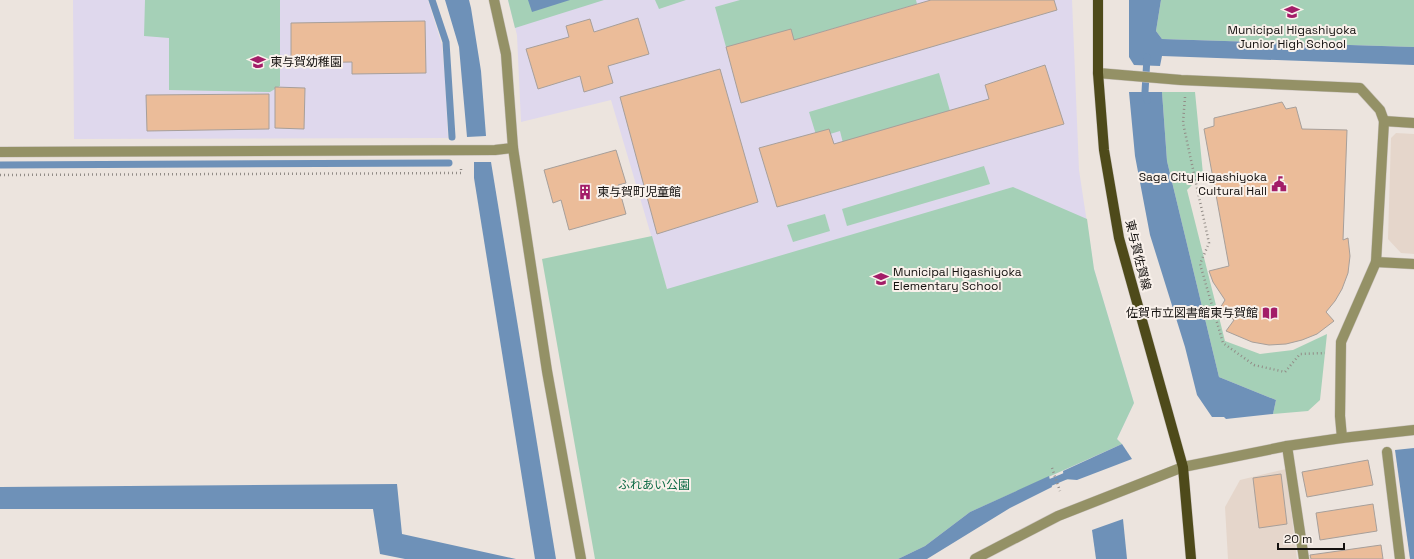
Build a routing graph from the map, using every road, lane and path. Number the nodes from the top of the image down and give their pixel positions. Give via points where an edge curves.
1 (494, 0) edge
2 (1098, 0) edge
3 (1098, 73) junction
4 (1181, 80) junction
5 (1384, 121) junction
6 (1414, 123) edge
7 (512, 148) junction
8 (461, 150) junction
9 (0, 152) edge
10 (0, 175) edge
11 (1376, 262) junction
12 (1414, 264) edge
13 (1341, 352) junction
14 (1414, 430) edge
15 (1342, 438) junction
16 (1287, 446) junction
17 (1387, 452) dead end
18 (1052, 468) dead end
19 (1183, 468) junction
20 (1060, 491) dead end
21 (581, 559) edge
22 (975, 559) edge
23 (1191, 559) edge
24 (1304, 559) edge
25 (1400, 559) edge

1 - 7 street via 506,54
2 - 3 main road, 東与賀佐賀線
3 - 4 street
3 - 19 main road, 東与賀佐賀線 via 1104,150 1119,238
4 - 5 street via 1360,88 1380,110
4 - 13 path via 1185,98 1183,123 1209,243 1200,264 1223,343 1254,366 1285,372 1300,354
5 - 6 street
5 - 11 street
7 - 8 street
7 - 21 street
8 - 9 street
8 - 10 path via 461,172
11 - 12 street
11 - 13 street via 1341,342
13 - 15 street
14 - 15 street
15 - 16 street
16 - 19 street
16 - 24 street
17 - 25 street
18 - 20 path
19 - 22 street via 1058,516
19 - 23 main road, 東与賀佐賀線

